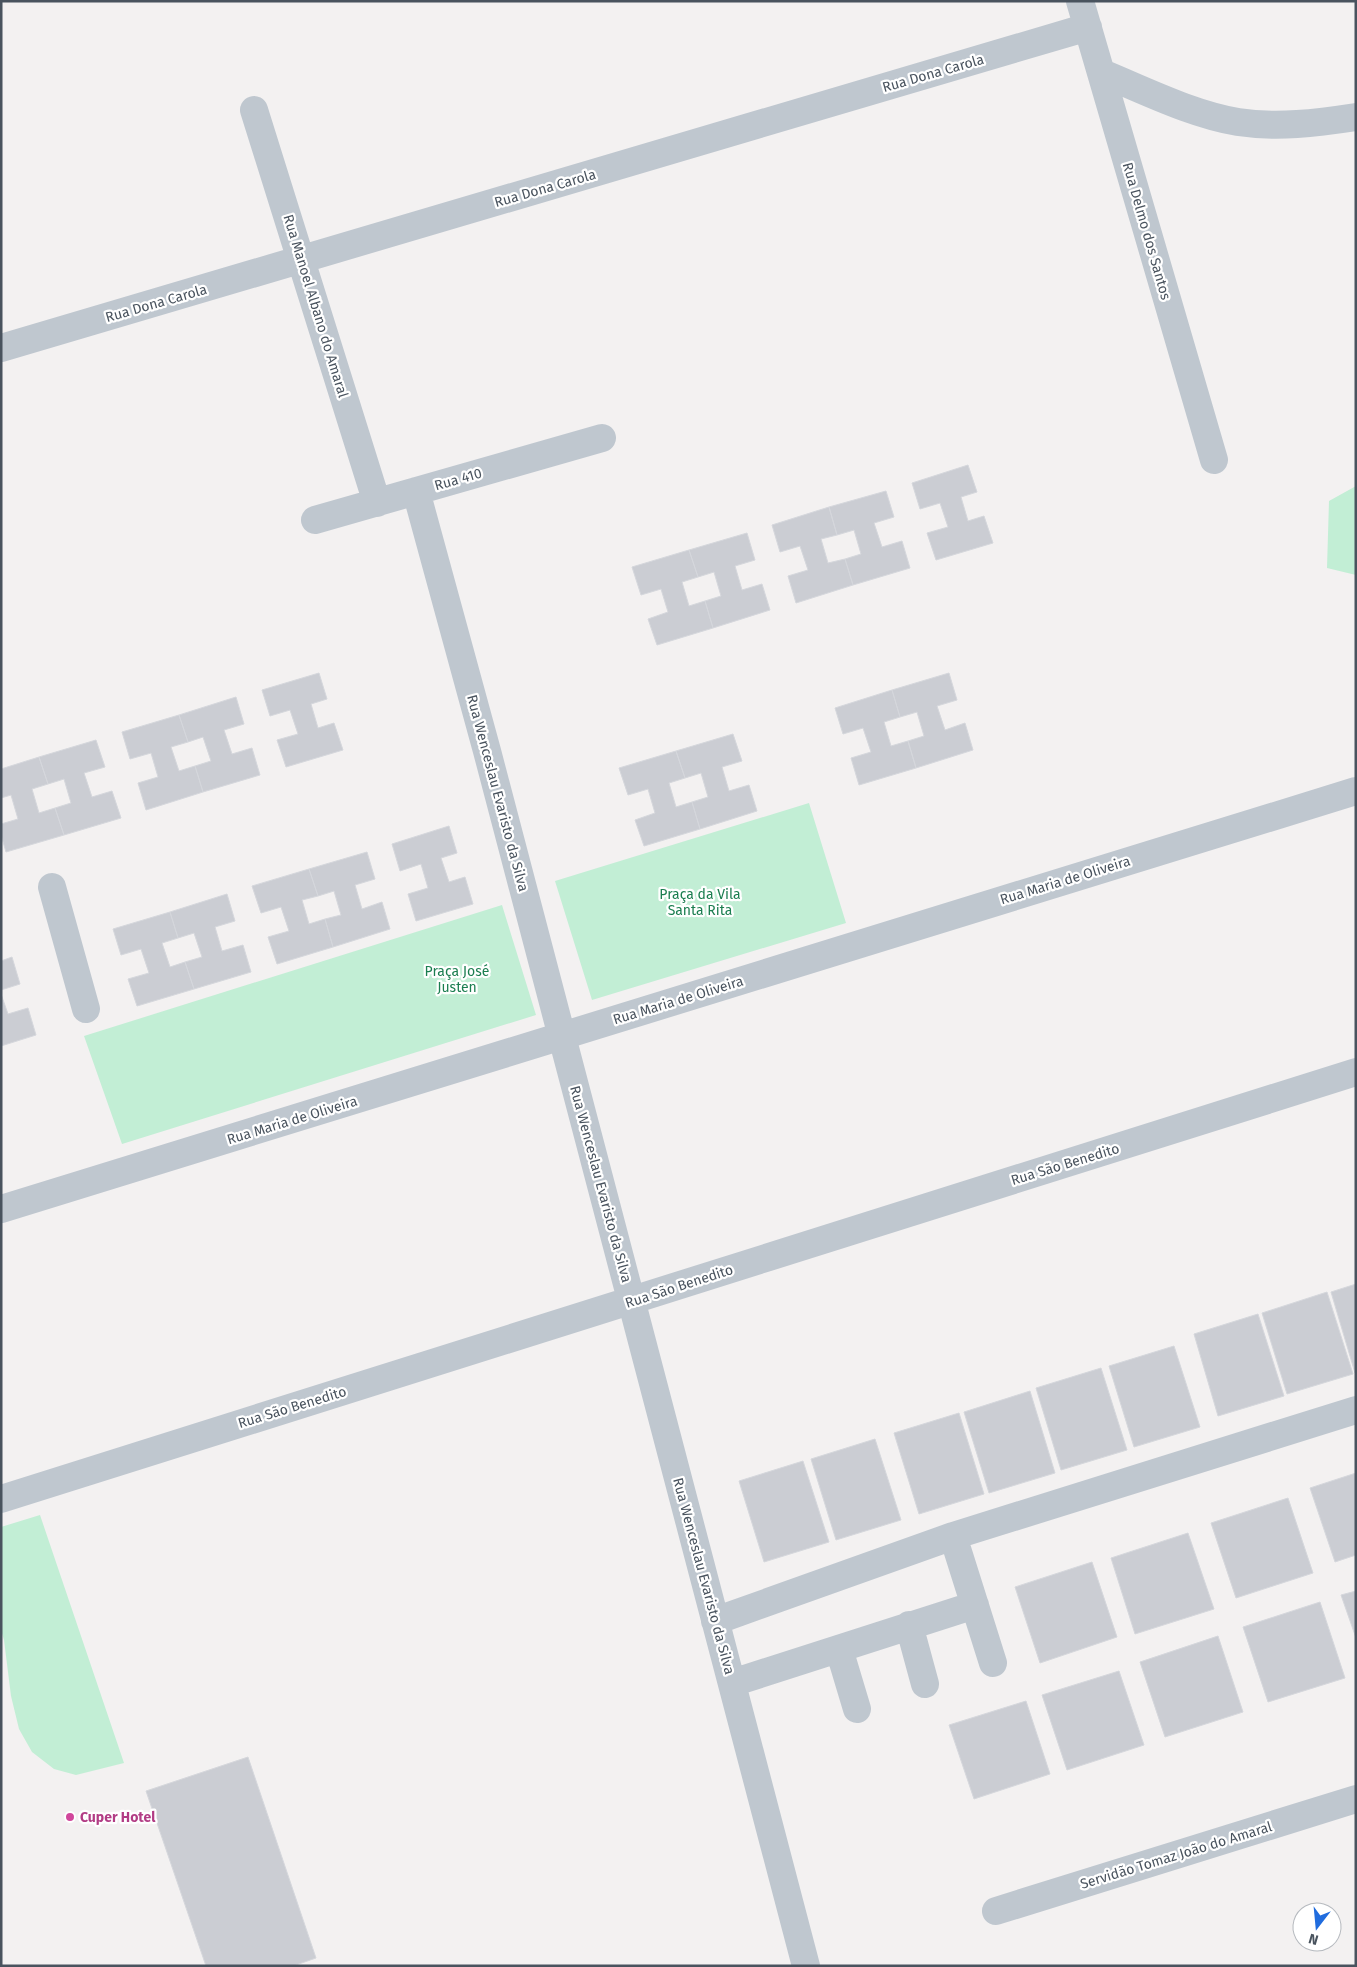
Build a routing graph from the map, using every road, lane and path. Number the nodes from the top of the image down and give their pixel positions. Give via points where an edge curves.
1 (1080, 1) edge
2 (1088, 27) junction
3 (1102, 74) junction
4 (254, 110) dead end
5 (1356, 117) edge
6 (301, 260) junction
7 (1, 348) edge
8 (602, 438) dead end
9 (1214, 460) dead end
10 (416, 491) junction
11 (377, 503) junction
12 (315, 520) dead end
13 (1356, 791) edge
14 (52, 887) dead end
15 (86, 1009) dead end
16 (562, 1036) junction
17 (1356, 1072) edge
18 (1, 1209) edge
19 (632, 1300) junction
20 (1356, 1410) edge
21 (1, 1499) edge
22 (953, 1536) junction
23 (975, 1605) junction
24 (715, 1620) junction
25 (909, 1625) junction
26 (839, 1649) junction
27 (993, 1663) dead end
28 (732, 1683) junction
29 (925, 1684) dead end
30 (857, 1708) dead end
31 (1356, 1799) edge
32 (996, 1911) dead end
33 (806, 1966) edge

1 - 2 street, Rua Delmo dos Santos
2 - 3 street, Rua Delmo dos Santos
2 - 6 street, Rua Dona Carola
3 - 5 street via 1196,111 1239,122 1316,124
3 - 9 street, Rua Delmo dos Santos
4 - 6 street, Rua Manoel Albano do Amaral
6 - 7 street, Rua Dona Carola
6 - 11 street, Rua Manoel Albano do Amaral
8 - 10 street, Rua 410
10 - 11 street, Rua 410
10 - 16 street, Rua Wenceslau Evaristo da Silva
11 - 12 street, Rua 410
13 - 16 street, Rua Maria de Oliveira
14 - 15 street
16 - 18 street, Rua Maria de Oliveira
16 - 19 street, Rua Wenceslau Evaristo da Silva
17 - 19 street, Rua São Benedito
19 - 21 street, Rua São Benedito
19 - 24 street, Rua Wenceslau Evaristo da Silva
20 - 22 street
22 - 23 street
22 - 24 street
23 - 25 street
23 - 27 street
24 - 28 street, Rua Wenceslau Evaristo da Silva
25 - 26 street
25 - 29 street
26 - 28 street
26 - 30 street
28 - 33 street, Rua Wenceslau Evaristo da Silva
31 - 32 street, Servidão Tomaz João do Amaral

